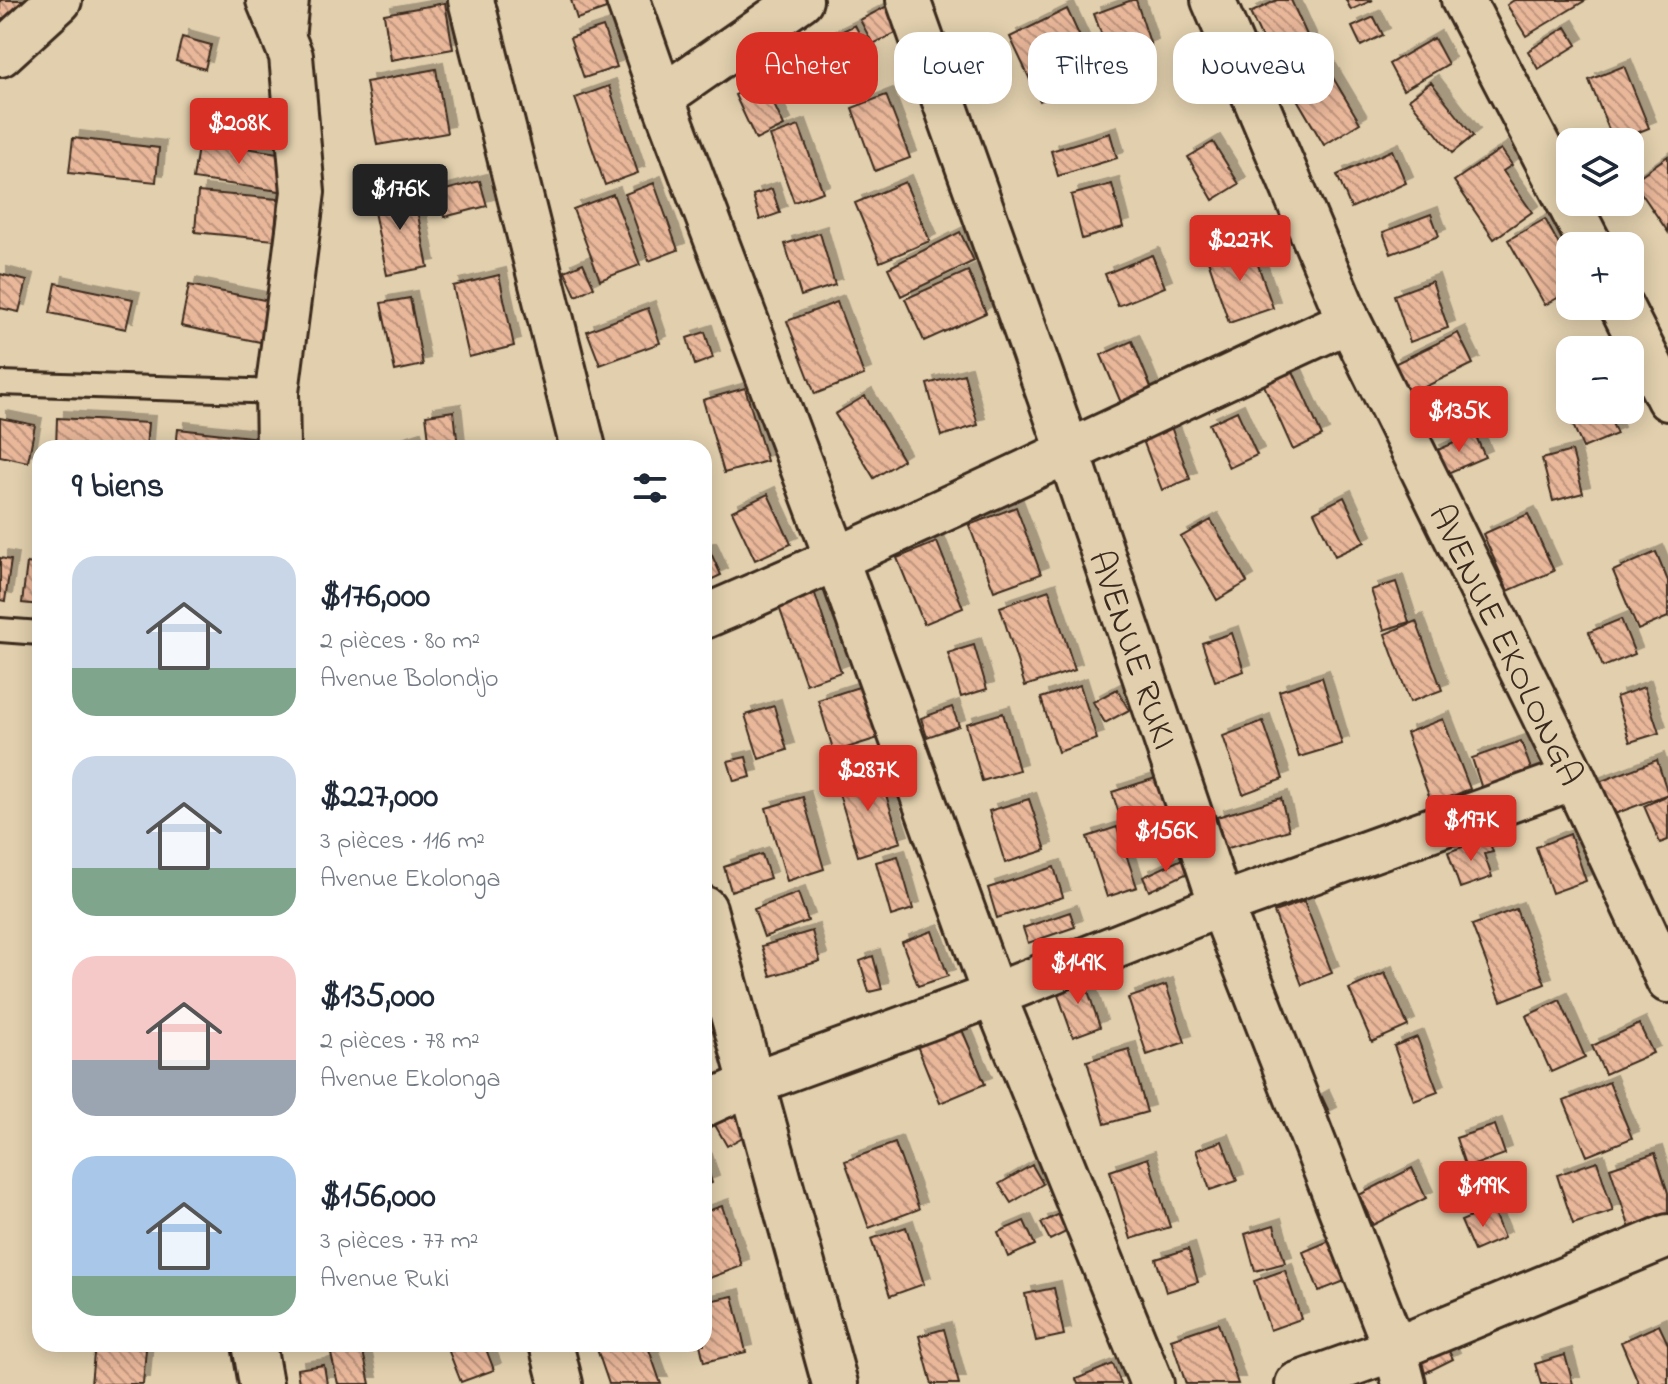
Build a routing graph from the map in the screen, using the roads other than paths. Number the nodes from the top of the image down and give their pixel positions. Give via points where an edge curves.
1 (59, 0) edge
2 (268, 0) edge
3 (297, 0) edge
4 (471, 0) edge
5 (628, 0) edge
6 (801, 0) edge
7 (908, 0) edge
8 (1213, 0) edge
9 (1463, 0) edge
10 (0, 54) edge
11 (291, 56) junction
12 (662, 97) junction
13 (1584, 232) edge
14 (1628, 320) edge
15 (1349, 321) junction
16 (0, 383) edge
17 (277, 392) junction
18 (1668, 399) edge
19 (278, 440) edge
20 (581, 440) edge
21 (1068, 450) junction
22 (837, 560) junction
23 (712, 614) edge
24 (0, 630) edge
25 (32, 632) edge
26 (1574, 778) junction
27 (1221, 905) junction
28 (712, 938) edge
29 (1668, 981) edge
30 (994, 995) junction
31 (752, 1083) junction
32 (712, 1101) edge
33 (1668, 1236) edge
34 (255, 1352) edge
35 (553, 1352) edge
36 (1400, 1366) edge
37 (261, 1384) edge
38 (561, 1384) edge
39 (835, 1384) edge
40 (1152, 1384) edge
41 (1297, 1384) edge

1 - 10 street
2 - 11 street
3 - 11 lane
4 - 20 street
5 - 12 street
6 - 12 street
7 - 21 street, AVENUE RUKI
8 - 15 street, AVENUE EKOLONGA
9 - 13 street
11 - 17 street via 303,192
12 - 22 street
14 - 18 street
15 - 21 street
15 - 26 street, AVENUE EKOLONGA
16 - 17 lane
17 - 19 street
21 - 22 street
21 - 27 street, AVENUE RUKI
22 - 23 street
22 - 30 street
24 - 25 lane
26 - 27 street
26 - 29 street, AVENUE EKOLONGA
27 - 30 street
27 - 36 street, AVENUE RUKI
28 - 31 street
30 - 31 street
30 - 40 street
31 - 32 street
31 - 39 street
33 - 36 street
34 - 37 street
35 - 38 street
36 - 41 street

